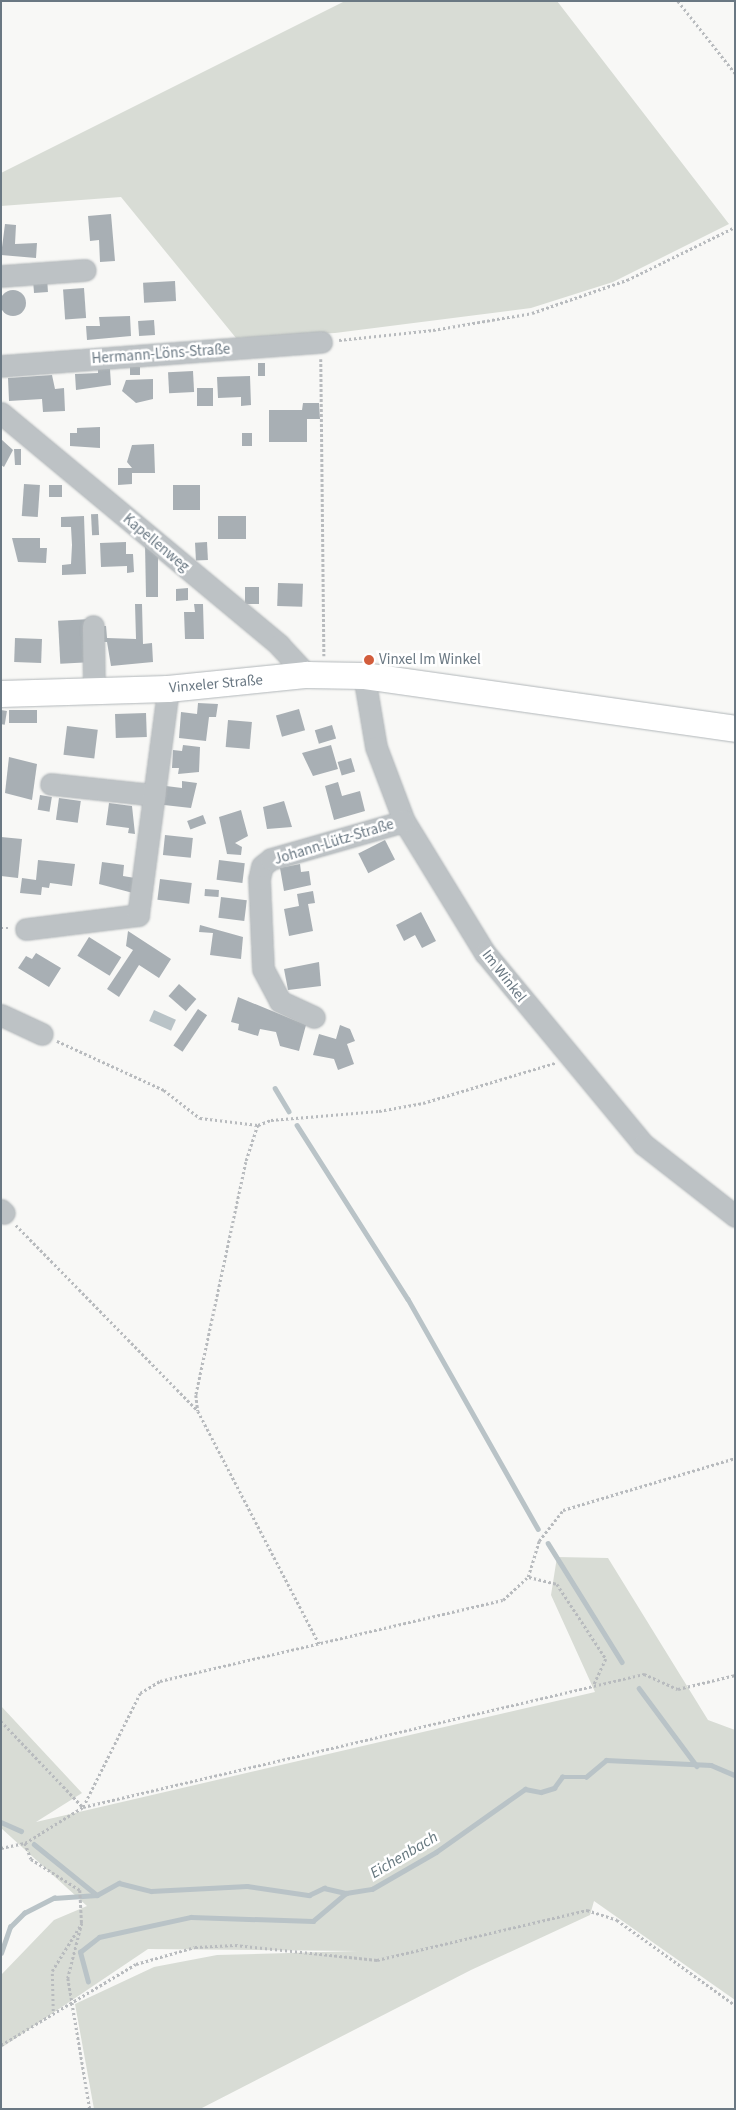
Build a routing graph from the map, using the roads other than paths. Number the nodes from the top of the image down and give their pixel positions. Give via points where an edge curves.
1 (85, 270) dead end
2 (1, 276) edge
3 (321, 342) road end
4 (1, 366) edge
5 (1, 413) edge
6 (93, 626) dead end
7 (316, 669) junction
8 (364, 676) junction
9 (168, 689) junction
10 (94, 692) junction
11 (1, 694) edge
12 (735, 729) edge
13 (50, 784) dead end
14 (154, 795) junction
15 (404, 821) junction
16 (26, 929) dead end
17 (1, 1015) edge
18 (314, 1017) dead end
19 (42, 1034) road end
20 (735, 1216) edge

1 - 2 street
3 - 4 street, Hermann-Löns-Straße
5 - 7 street, Kapellenweg via 279,645
6 - 10 street
7 - 8 main road, Vinxeler Straße
7 - 9 main road, Vinxeler Straße
8 - 12 main road, Vinxeler Straße
8 - 15 street, Im Winkel via 376,747
9 - 10 main road, Vinxeler Straße
9 - 14 street
10 - 11 main road, Vinxeler Straße
13 - 14 street
14 - 16 street via 138,915
15 - 18 street, Johann-Lütz-Straße via 271,859 262,866 259,880 263,969 280,1001
15 - 20 street, Im Winkel via 485,953 568,1058 643,1144
17 - 19 street

